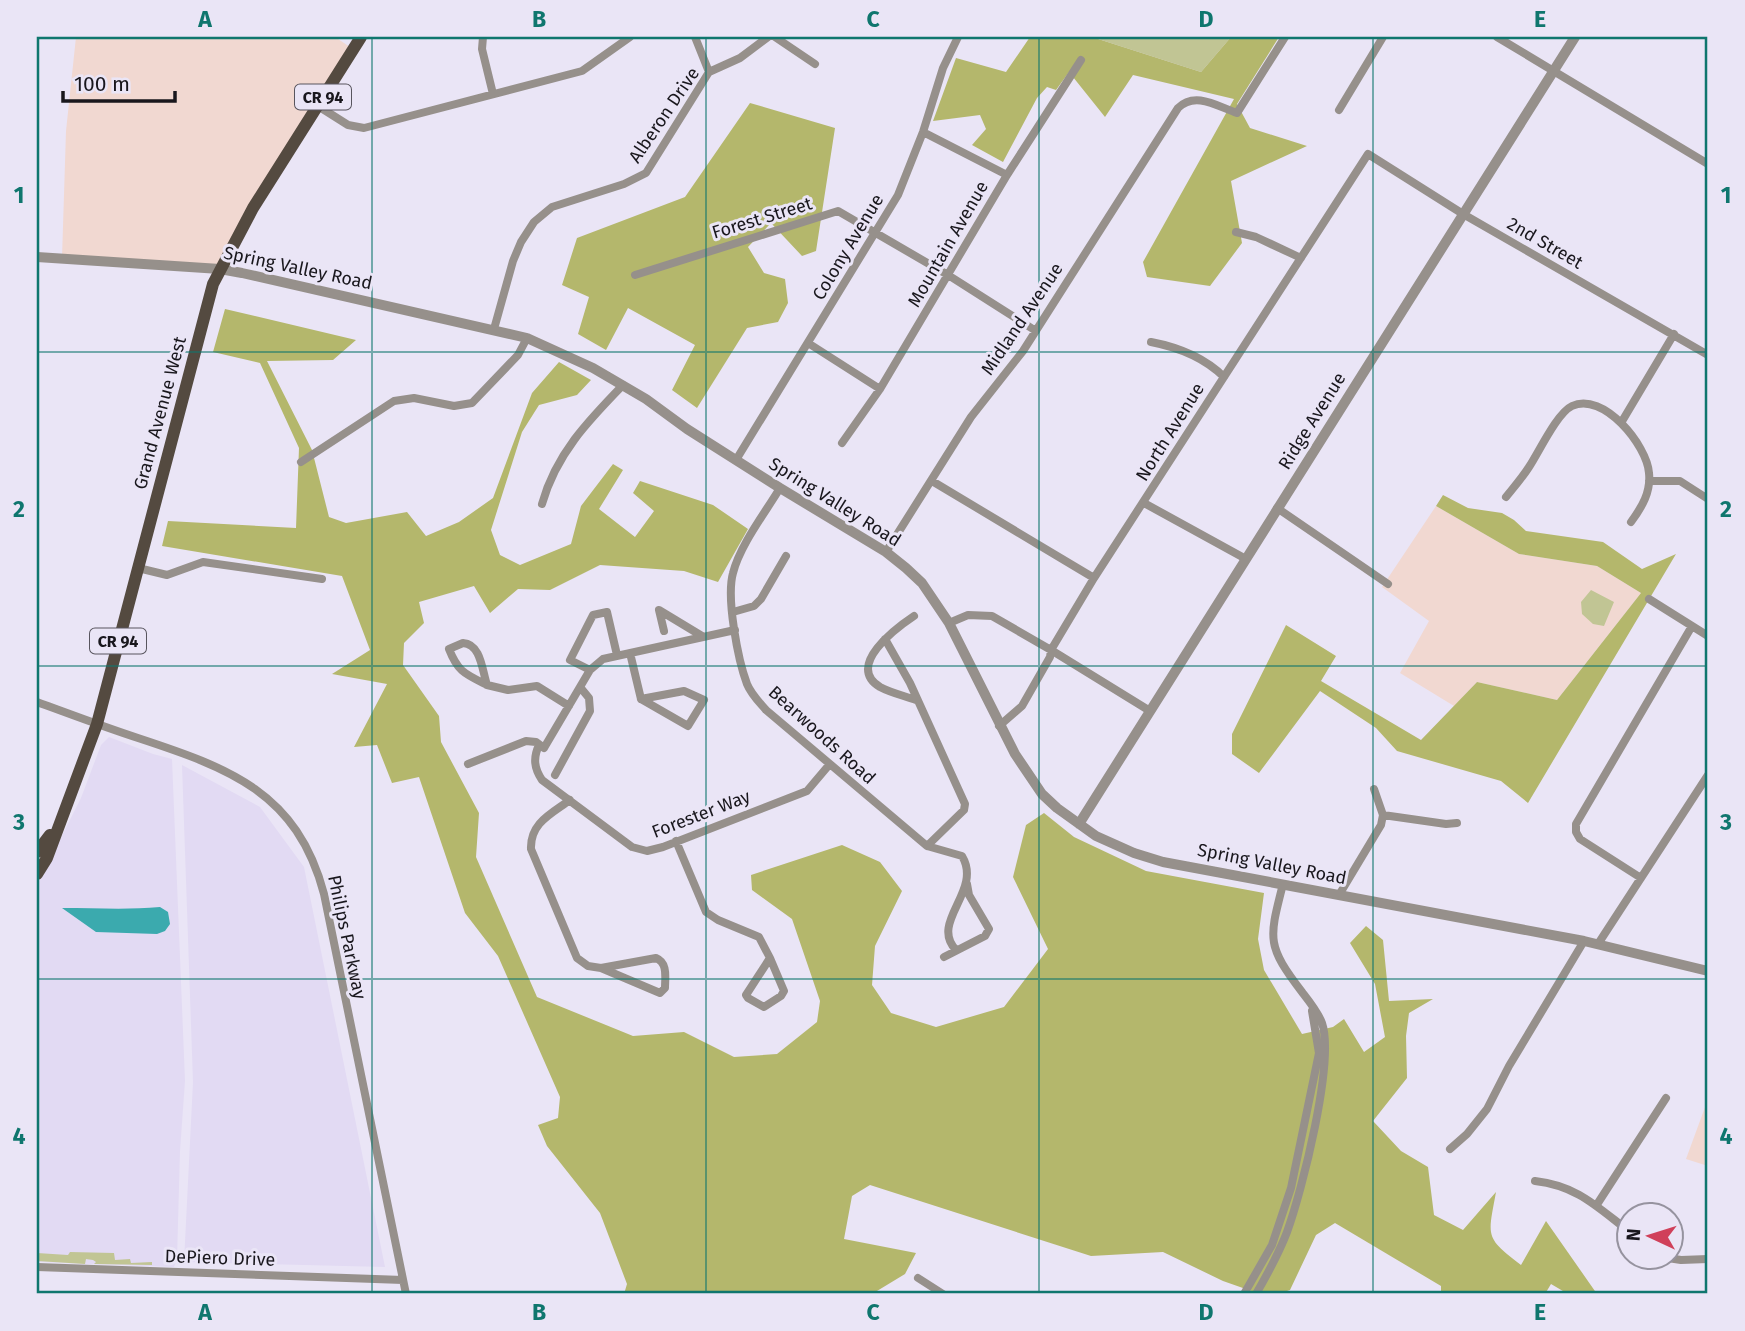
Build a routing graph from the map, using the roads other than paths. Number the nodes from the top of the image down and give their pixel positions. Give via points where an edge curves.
1 (360, 37) edge
2 (483, 37) edge
3 (695, 37) edge
4 (768, 37) edge
5 (775, 37) edge
6 (958, 37) edge
7 (1285, 37) edge
8 (1383, 37) edge
9 (1497, 37) edge
10 (1575, 37) edge
11 (627, 38) edge
12 (1081, 61) dead end
13 (815, 64) dead end
14 (1555, 69) junction
15 (709, 72) junction
16 (493, 94) junction
17 (317, 106) junction
18 (1339, 110) dead end
19 (923, 132) junction
20 (1368, 154) joint
21 (1708, 164) edge
22 (1007, 175) junction
23 (1463, 214) junction
24 (1237, 232) dead end
25 (875, 234) junction
26 (37, 257) edge
27 (1301, 258) junction
28 (220, 269) junction
29 (635, 275) dead end
30 (948, 275) junction
31 (494, 329) junction
32 (1036, 331) junction
33 (1674, 334) junction
34 (527, 338) junction
35 (1151, 342) dead end
36 (808, 343) junction
37 (1708, 355) edge
38 (1224, 377) junction
39 (623, 385) junction
40 (880, 389) junction
41 (1621, 423) junction
42 (842, 443) dead end
43 (736, 460) junction
44 (301, 462) dead end
45 (932, 481) junction
46 (1650, 481) junction
47 (780, 488) junction
48 (1506, 497) dead end
49 (1708, 499) edge
50 (1144, 503) junction
51 (542, 504) dead end
52 (1277, 508) junction
53 (1631, 522) dead end
54 (886, 552) junction
55 (786, 556) dead end
56 (1246, 559) junction
57 (138, 568) junction
58 (1094, 578) junction
59 (322, 579) dead end
60 (1388, 584) dead end
61 (1649, 599) dead end
62 (733, 612) junction
63 (914, 616) dead end
64 (949, 623) junction
65 (1692, 625) junction
66 (735, 630) junction
67 (664, 631) dead end
68 (702, 636) junction
69 (1708, 636) edge
70 (885, 639) junction
71 (1051, 650) junction
72 (630, 653) junction
73 (617, 656) junction
74 (590, 670) junction
75 (486, 685) junction
76 (580, 687) junction
77 (641, 699) junction
78 (916, 700) junction
79 (37, 702) edge
80 (569, 706) junction
81 (1150, 711) junction
82 (97, 724) junction
83 (999, 726) junction
84 (539, 745) junction
85 (468, 764) dead end
86 (829, 765) junction
87 (555, 775) dead end
88 (1708, 775) edge
89 (1374, 789) dead end
90 (569, 800) junction
91 (1383, 815) junction
92 (1457, 823) dead end
93 (1079, 824) junction
94 (57, 826) junction
95 (676, 841) junction
96 (927, 846) junction
97 (37, 852) edge
98 (37, 874) edge
99 (1641, 878) junction
100 (967, 882) junction
101 (1283, 884) junction
102 (1339, 895) junction
103 (1584, 941) junction
104 (1598, 944) junction
105 (956, 950) junction
106 (944, 957) dead end
107 (769, 958) junction
108 (601, 968) junction
109 (1708, 971) edge
110 (1311, 1004) junction
111 (1666, 1098) dead end
112 (1450, 1149) dead end
113 (1535, 1181) dead end
114 (1595, 1206) junction
115 (1616, 1222) edge
116 (1708, 1259) edge
117 (1686, 1260) edge
118 (37, 1267) edge
119 (918, 1278) dead end
120 (403, 1280) junction
121 (406, 1294) edge
122 (943, 1294) edge
123 (1244, 1294) edge
124 (1256, 1294) edge

1 - 17 main road, Grand Avenue West / CR 94
2 - 16 street
3 - 15 street
4 - 15 street, Alberon Drive via 740,58
5 - 13 street
6 - 19 street, Colony Avenue
7 - 32 street, Midland Avenue via 1237,113 1201,99 1183,103
8 - 18 street
9 - 14 street
10 - 14 street, Ridge Avenue
11 - 16 street via 582,71
12 - 22 street, Mountain Avenue
14 - 21 street
14 - 23 street, Ridge Avenue
15 - 31 street, Alberon Drive via 646,173 552,207 534,222 513,261
16 - 17 street via 359,128
17 - 28 main road, Grand Avenue West / CR 94
19 - 22 street
19 - 25 street, Colony Avenue via 898,195
20 - 23 street, 2nd Street
20 - 27 street, North Avenue
22 - 30 street, Mountain Avenue
23 - 33 street, 2nd Street
23 - 52 street, Ridge Avenue
24 - 27 street
25 - 29 street, Forest Street via 838,211
25 - 30 street, Forest Street
25 - 36 street, Colony Avenue
26 - 28 street, Spring Valley Road
27 - 38 street, North Avenue
28 - 31 street, Spring Valley Road
28 - 57 main road, Grand Avenue West / CR 94
30 - 32 street, Forest Street
30 - 40 street, Mountain Avenue
31 - 34 street, Spring Valley Road
32 - 45 street, Midland Avenue via 971,417
33 - 37 street, 2nd Street
33 - 41 street
34 - 39 street, Spring Valley Road
34 - 44 street via 518,355 472,403 454,406 414,398 394,401
35 - 38 street via 1180,349
36 - 40 street
36 - 43 street, Colony Avenue
38 - 50 street, North Avenue
39 - 43 street, Spring Valley Road
39 - 51 street via 568,447 550,477
40 - 42 street, Mountain Avenue
41 - 46 street via 1644,452
41 - 48 street via 1588,404 1569,408
43 - 47 street, Spring Valley Road
45 - 54 street, Midland Avenue
45 - 58 street
46 - 49 street via 1679,481
46 - 53 street
47 - 54 street, Spring Valley Road
47 - 62 street, Bearwoods Road via 732,574
50 - 56 street
50 - 58 street, North Avenue
52 - 56 street, Ridge Avenue
52 - 60 street
54 - 64 street, Spring Valley Road via 922,583
55 - 62 street via 754,606
56 - 81 street, Ridge Avenue
57 - 59 street via 167,575 203,562
57 - 82 main road, Grand Avenue West / CR 94
58 - 71 street, North Avenue
61 - 65 street
62 - 66 street, Bearwoods Road
63 - 70 street
64 - 71 street via 968,615 992,616
64 - 83 street, Spring Valley Road
65 - 69 street
65 - 99 street via 1576,824 1580,839
66 - 68 street
66 - 86 street, Bearwoods Road via 747,686 766,710
67 - 68 street via 659,610
68 - 72 street
70 - 78 street
70 - 78 street via 869,660 868,674 878,686
71 - 81 street
71 - 83 street, North Avenue via 1022,706
72 - 73 street
72 - 77 street
73 - 74 street via 603,659
73 - 74 street via 607,612 593,615 570,660
74 - 76 street
75 - 75 street via 473,645 463,643 449,649 458,669
75 - 80 street via 508,690 537,686
76 - 80 street
76 - 87 street via 589,698 589,717
77 - 77 street via 688,726 704,700 684,691
78 - 96 street via 965,804
79 - 82 street, Philips Parkway
80 - 84 street via 544,748
81 - 93 street, Ridge Avenue
82 - 94 main road, Grand Avenue West / CR 94
82 - 120 street, Philips Parkway via 231,773 269,799 303,842 324,894
83 - 93 street, Spring Valley Road via 1030,779
84 - 85 street via 526,741
84 - 90 street, Forester Way via 535,759 538,774
86 - 95 street, Forester Way via 807,791
86 - 96 street, Bearwoods Road
88 - 99 street
89 - 91 street
90 - 95 street, Forester Way via 639,850 655,850
90 - 108 street via 536,827 531,849 577,958
91 - 92 street
91 - 102 street via 1376,836
93 - 101 street, Spring Valley Road via 1115,845 1163,862
94 - 97 main road, Grand Avenue West / CR 94
94 - 98 main road, Grand Avenue West / CR 94
95 - 107 street via 706,912 759,937
96 - 100 street, Bearwoods Road via 962,856
99 - 104 street
100 - 105 street via 948,927 948,940
100 - 105 street, Bearwoods Road via 969,895 989,929 985,936
101 - 102 street, Spring Valley Road
101 - 110 street via 1273,944 1282,966
102 - 103 street, Spring Valley Road
103 - 104 street, Spring Valley Road
103 - 112 street via 1487,1109
104 - 109 street, Spring Valley Road
105 - 106 street, Bearwoods Road
107 - 107 street via 784,990 764,1007 748,998 747,991
108 - 108 street via 657,993 665,988 665,966 660,959
110 - 123 street via 1319,1053 1291,1188 1272,1245
110 - 124 street via 1322,1021 1325,1065 1297,1200 1286,1235
111 - 114 street
113 - 114 street via 1564,1186
114 - 115 street
116 - 117 street
118 - 120 street, DePiero Drive
119 - 122 street
120 - 121 street, Philips Parkway

